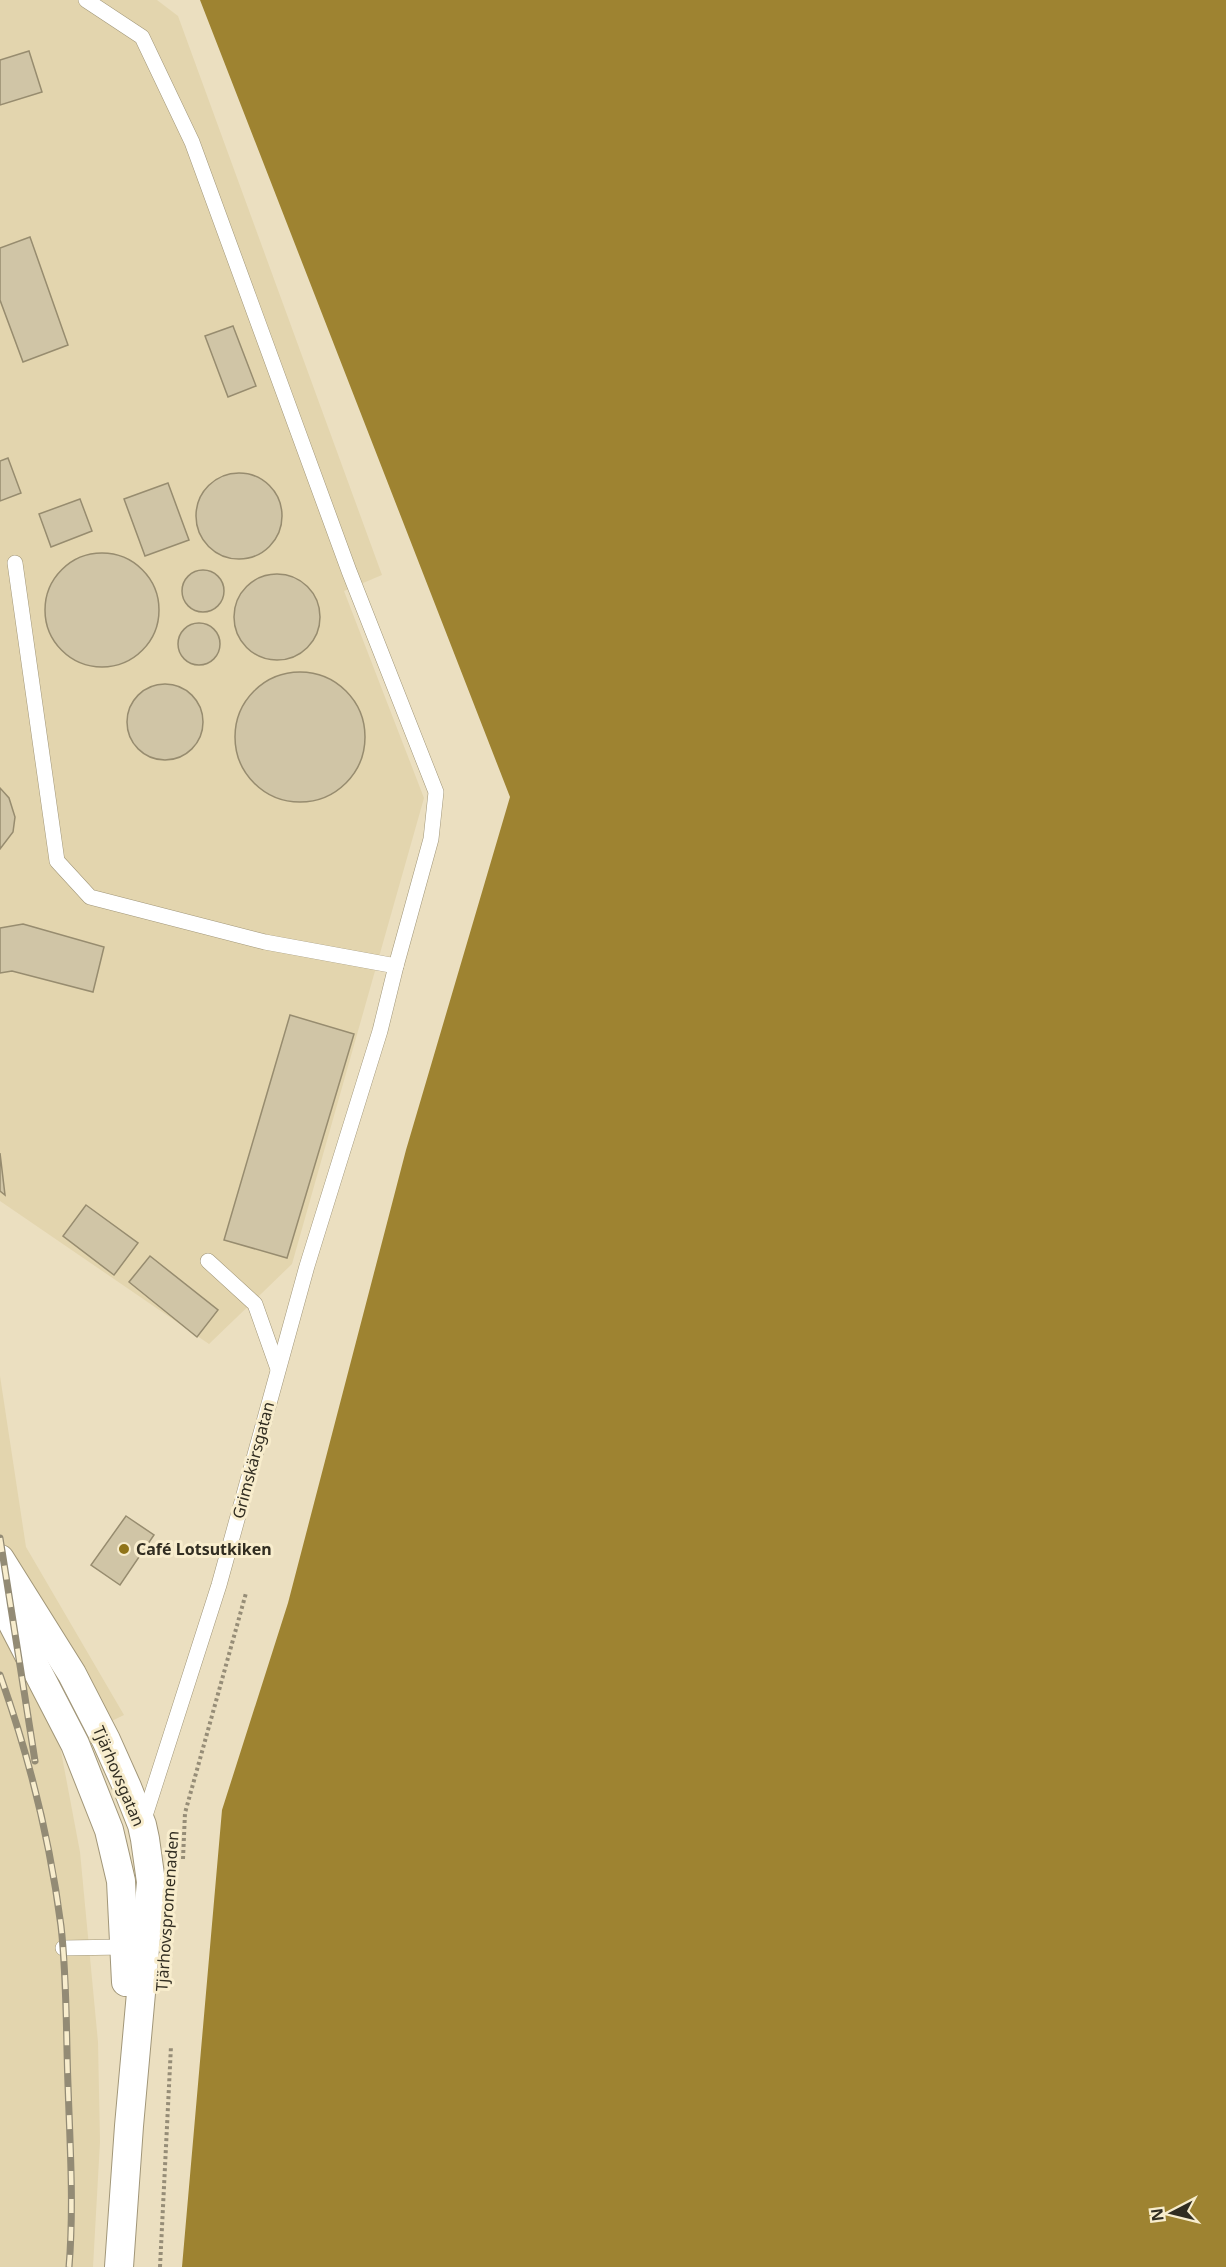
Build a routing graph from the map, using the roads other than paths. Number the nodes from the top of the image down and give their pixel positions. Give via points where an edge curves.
1 (86, 0) edge
2 (15, 563) dead end
3 (396, 966) junction
4 (208, 1261) dead end
5 (278, 1369) junction
6 (0, 1558) edge
7 (6, 1594) edge
8 (142, 1825) junction
9 (125, 1947) junction
10 (63, 1948) dead end
11 (129, 2126) junction
12 (119, 2267) edge

1 - 3 lane, Grimskärsgatan via 142,37 192,142 349,571 436,792 431,839
2 - 3 lane via 57,861 90,897 266,942
3 - 5 lane, Grimskärsgatan
4 - 5 lane via 255,1304
5 - 8 lane, Grimskärsgatan via 219,1585
6 - 7 street, Tjärhovsgatan
7 - 8 street, Tjärhovsgatan via 72,1674 106,1740
7 - 9 street, Tjärhovsgatan via 75,1744 109,1830 121,1881
8 - 11 street, Tjärhovsgatan via 151,1882
9 - 10 lane
9 - 11 street, Tjärhovsgatan
11 - 12 street, Tjärhovsgatan

